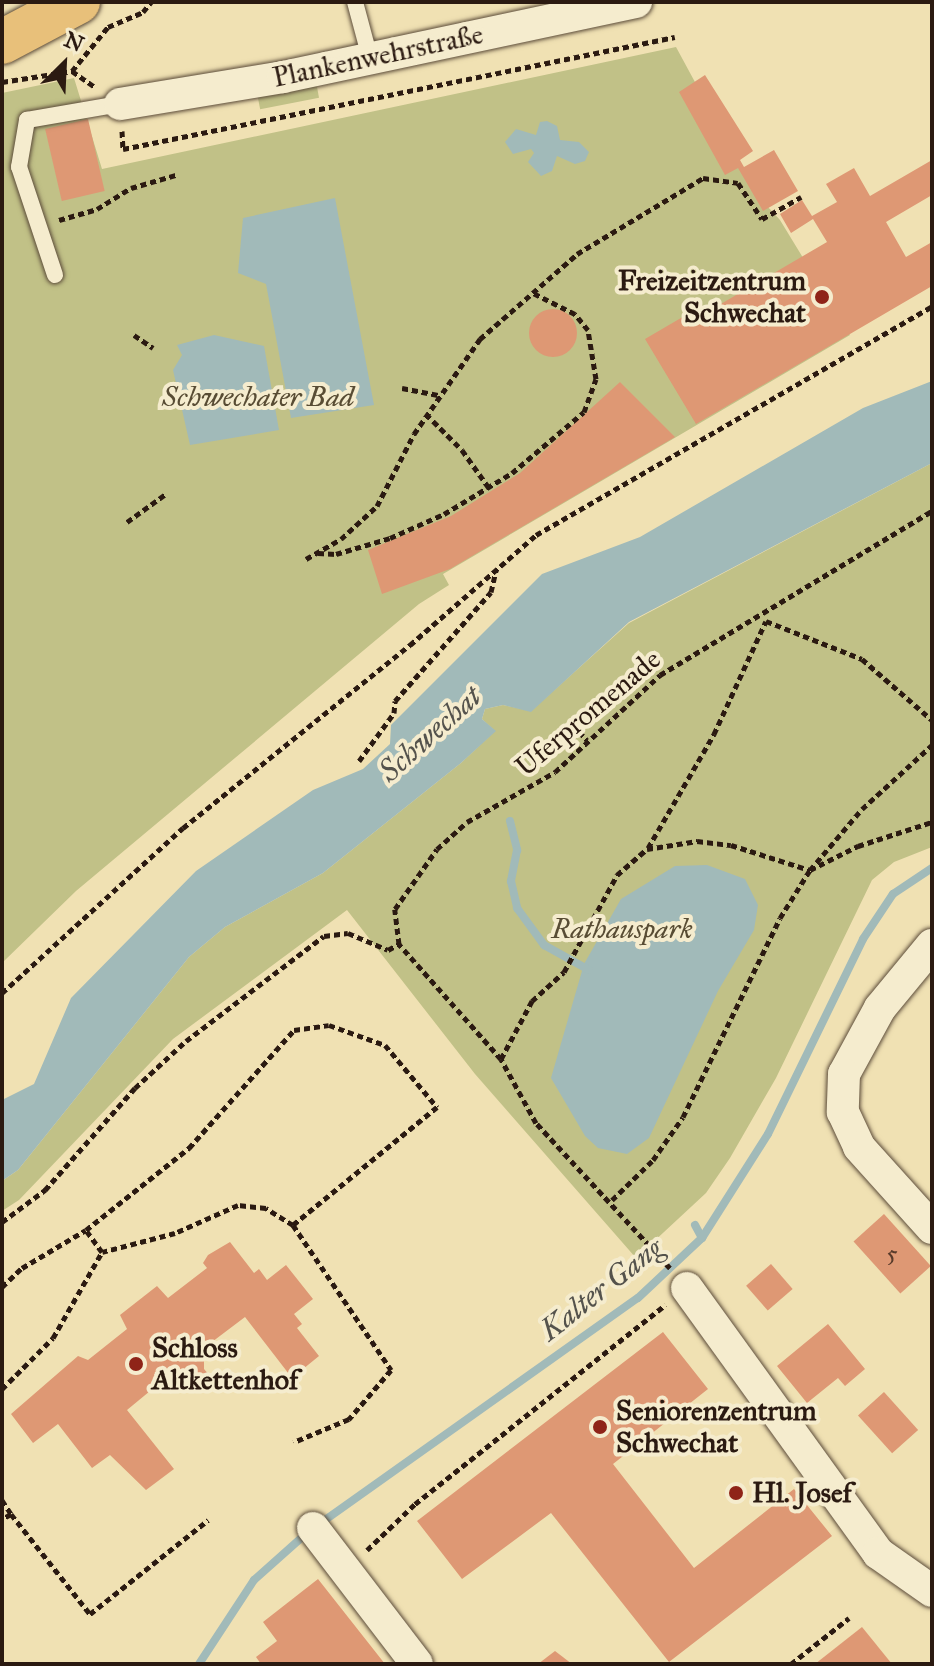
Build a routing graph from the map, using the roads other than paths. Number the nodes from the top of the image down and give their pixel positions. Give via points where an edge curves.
1 (78, 2) edge
2 (355, 2) edge
3 (636, 2) edge
4 (2, 42) edge
5 (370, 58) junction
6 (120, 104) joint
7 (55, 275) dead end
8 (932, 945) edge
9 (932, 1228) edge
10 (687, 1288) road end
11 (313, 1528) dead end
12 (932, 1591) edge
13 (417, 1664) edge

1 - 4 main road
2 - 5 lane
3 - 5 street, Plankenwehrstraße
5 - 6 street, Plankenwehrstraße
6 - 7 lane via 27,120 19,167
8 - 9 street via 880,1008 844,1074 843,1112 859,1147
10 - 12 street via 878,1553
11 - 13 street

